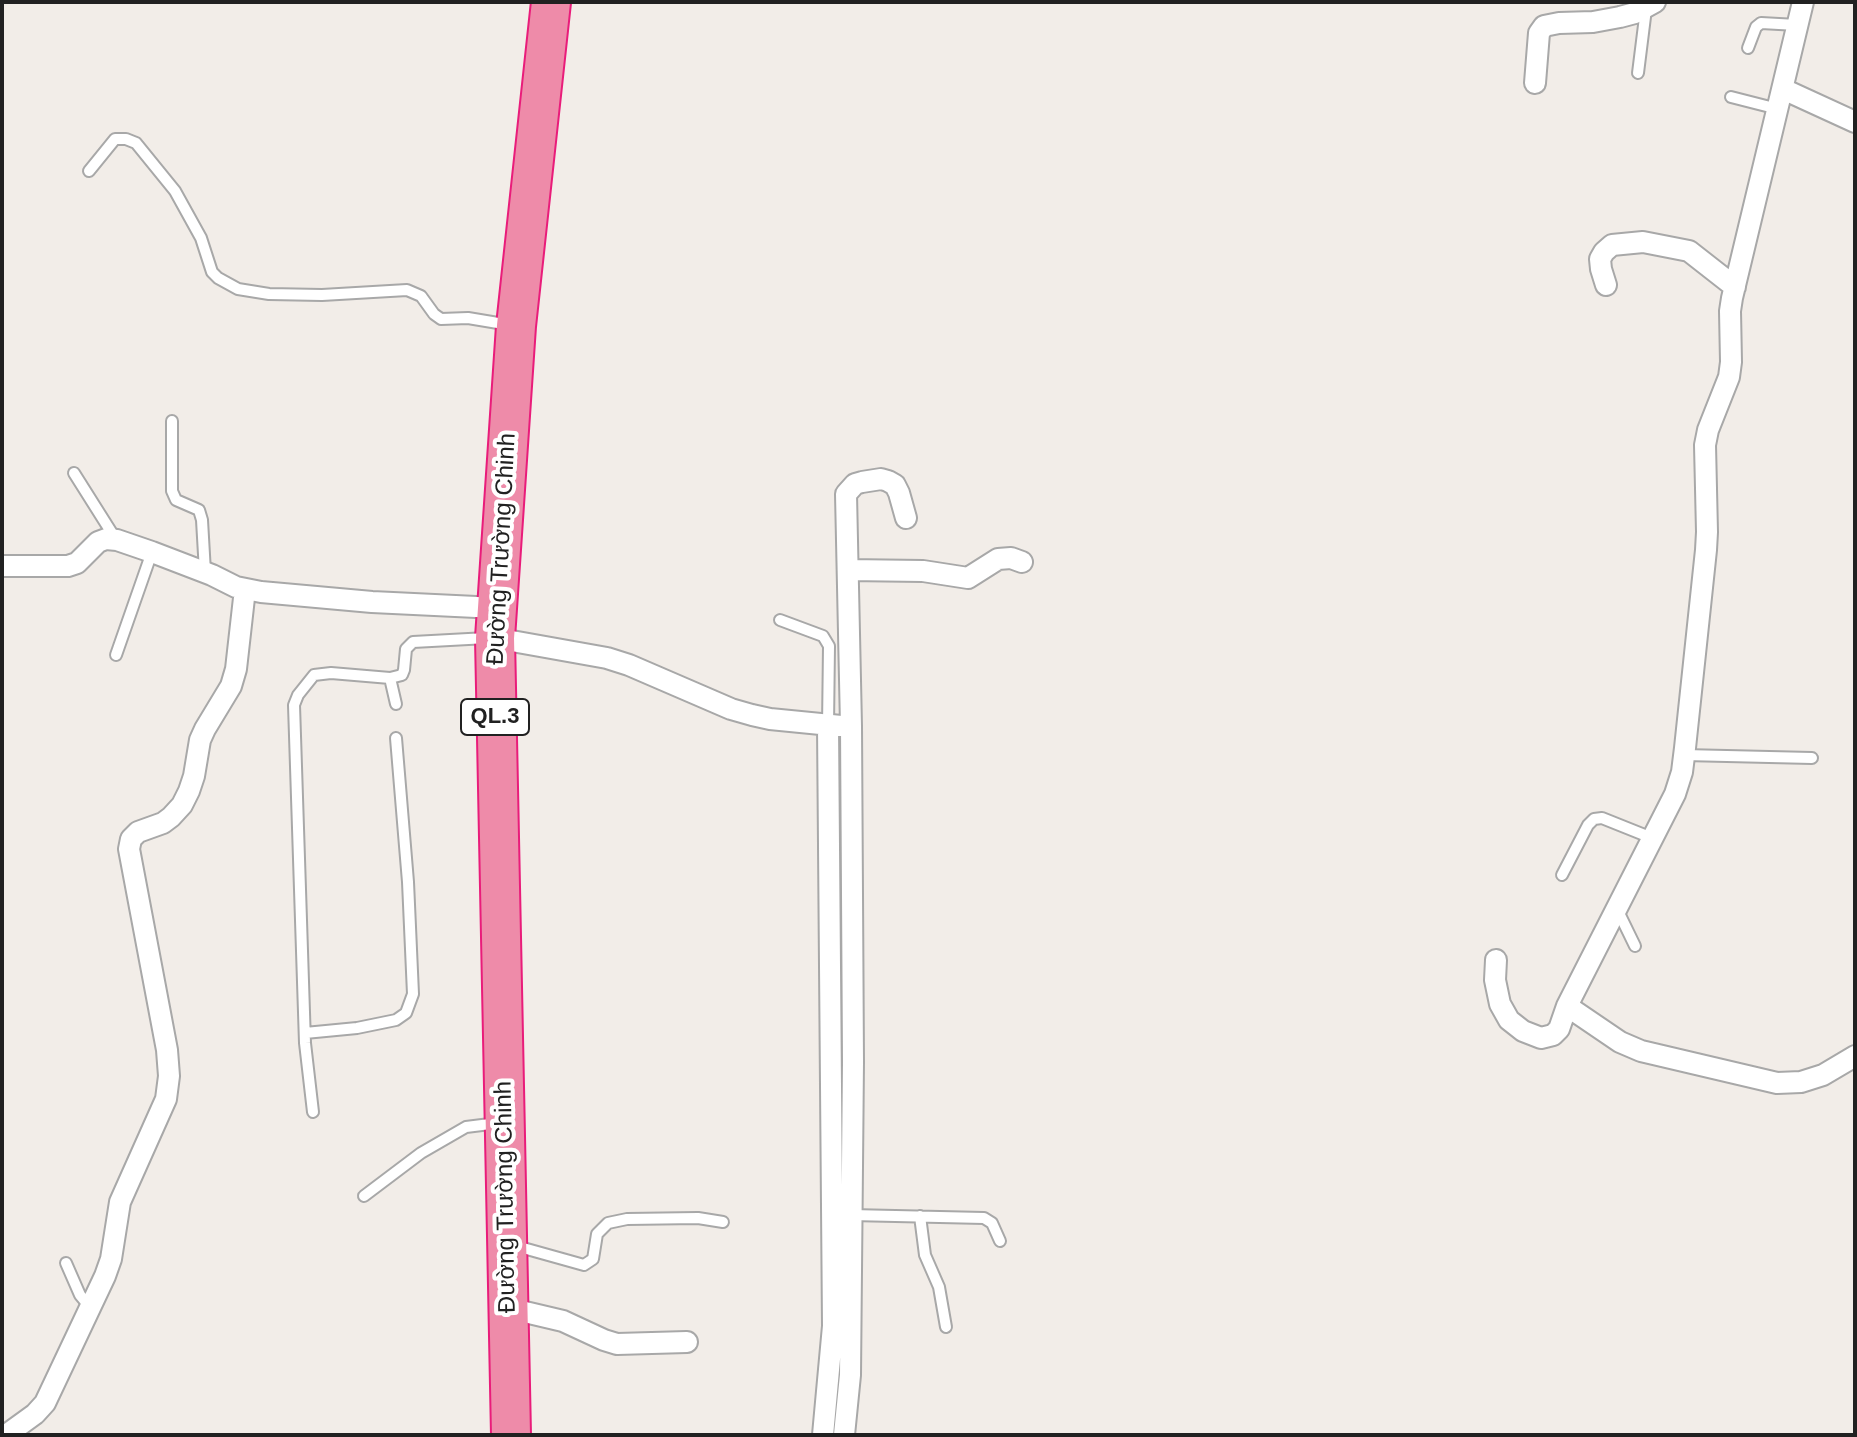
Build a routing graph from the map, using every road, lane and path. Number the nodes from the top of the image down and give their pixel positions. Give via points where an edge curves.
1 (551, 2) edge
2 (1803, 2) edge
3 (1651, 4) edge
4 (1797, 25) junction
5 (1748, 48) dead end
6 (1638, 73) dead end
7 (1535, 83) dead end
8 (1731, 97) dead end
9 (1780, 99) junction
10 (1855, 122) edge
11 (89, 171) dead end
12 (1606, 285) dead end
13 (1735, 287) junction
14 (516, 326) junction
15 (172, 421) dead end
16 (74, 473) dead end
17 (906, 518) dead end
18 (117, 540) junction
19 (152, 552) junction
20 (1022, 562) dead end
21 (2, 566) edge
22 (848, 570) junction
23 (205, 572) junction
24 (245, 589) junction
25 (780, 620) dead end
26 (496, 623) junction
27 (116, 655) dead end
28 (390, 678) junction
29 (396, 704) dead end
30 (839, 726) junction
31 (396, 738) dead end
32 (1684, 755) junction
33 (1812, 758) dead end
34 (1652, 838) junction
35 (1562, 875) dead end
36 (1617, 908) junction
37 (1635, 946) dead end
38 (1496, 960) dead end
39 (1567, 1006) junction
40 (305, 1033) junction
41 (1855, 1056) edge
42 (843, 1061) junction
43 (313, 1112) dead end
44 (504, 1122) junction
45 (364, 1196) dead end
46 (851, 1215) junction
47 (920, 1216) junction
48 (723, 1222) dead end
49 (1000, 1241) dead end
50 (507, 1243) junction
51 (66, 1263) dead end
52 (90, 1307) junction
53 (508, 1308) junction
54 (946, 1327) dead end
55 (687, 1342) dead end
56 (6, 1435) edge
57 (511, 1435) edge
58 (823, 1435) edge
59 (844, 1435) edge

1 - 14 highway, Đường Trường Chinh / QL.3
2 - 4 street
3 - 6 lane
3 - 7 street via 1620,17 1544,26
4 - 5 lane via 1761,23
4 - 9 street
8 - 9 lane
9 - 10 street
9 - 13 street
11 - 14 lane via 115,139 136,143 175,191 201,238 212,272 238,289 322,295 407,290 421,296 441,319
12 - 13 street via 1600,259 1604,252 1612,245 1643,242 1689,251
13 - 32 street via 1729,377 1705,445 1707,532
14 - 26 highway, Đường Trường Chinh / QL.3
15 - 23 lane via 172,491 176,500 199,510
16 - 18 lane
17 - 22 street via 895,485 881,479 855,484 846,494
18 - 19 street
18 - 21 street via 98,542 68,566
19 - 23 street
19 - 27 lane
20 - 22 street via 998,559 968,578
22 - 30 street
23 - 24 street
24 - 26 street via 372,602
24 - 52 street via 236,669 200,740 189,791 171,817 131,839 169,1076 166,1099 120,1202 111,1259
25 - 30 lane via 823,636 829,646
26 - 28 lane via 413,642 406,649 402,675
26 - 30 street via 629,665 731,709
26 - 44 highway, Đường Trường Chinh / QL.3
28 - 29 lane
28 - 40 lane via 314,675 294,705
30 - 42 street
31 - 40 lane via 413,994 406,1013 396,1020
32 - 33 lane
32 - 34 street via 1675,794
34 - 35 lane via 1594,819
34 - 36 street
36 - 37 lane
36 - 39 street
38 - 39 street via 1500,1004 1523,1031 1541,1038 1553,1035
39 - 41 street via 1641,1051 1777,1083 1823,1075
40 - 43 lane
42 - 46 street
42 - 58 street via 833,1326
44 - 45 lane via 466,1127
44 - 50 highway, Đường Trường Chinh / QL.3
46 - 47 lane
46 - 59 street via 850,1375
47 - 49 lane via 984,1218
47 - 54 lane via 925,1255 939,1287
48 - 50 lane via 698,1218 608,1223 597,1234 593,1259 584,1265
50 - 53 highway, Đường Trường Chinh / QL.3
51 - 52 lane
52 - 56 street via 45,1403
53 - 55 street via 563,1321 617,1344
53 - 57 highway, Đường Trường Chinh / QL.3

